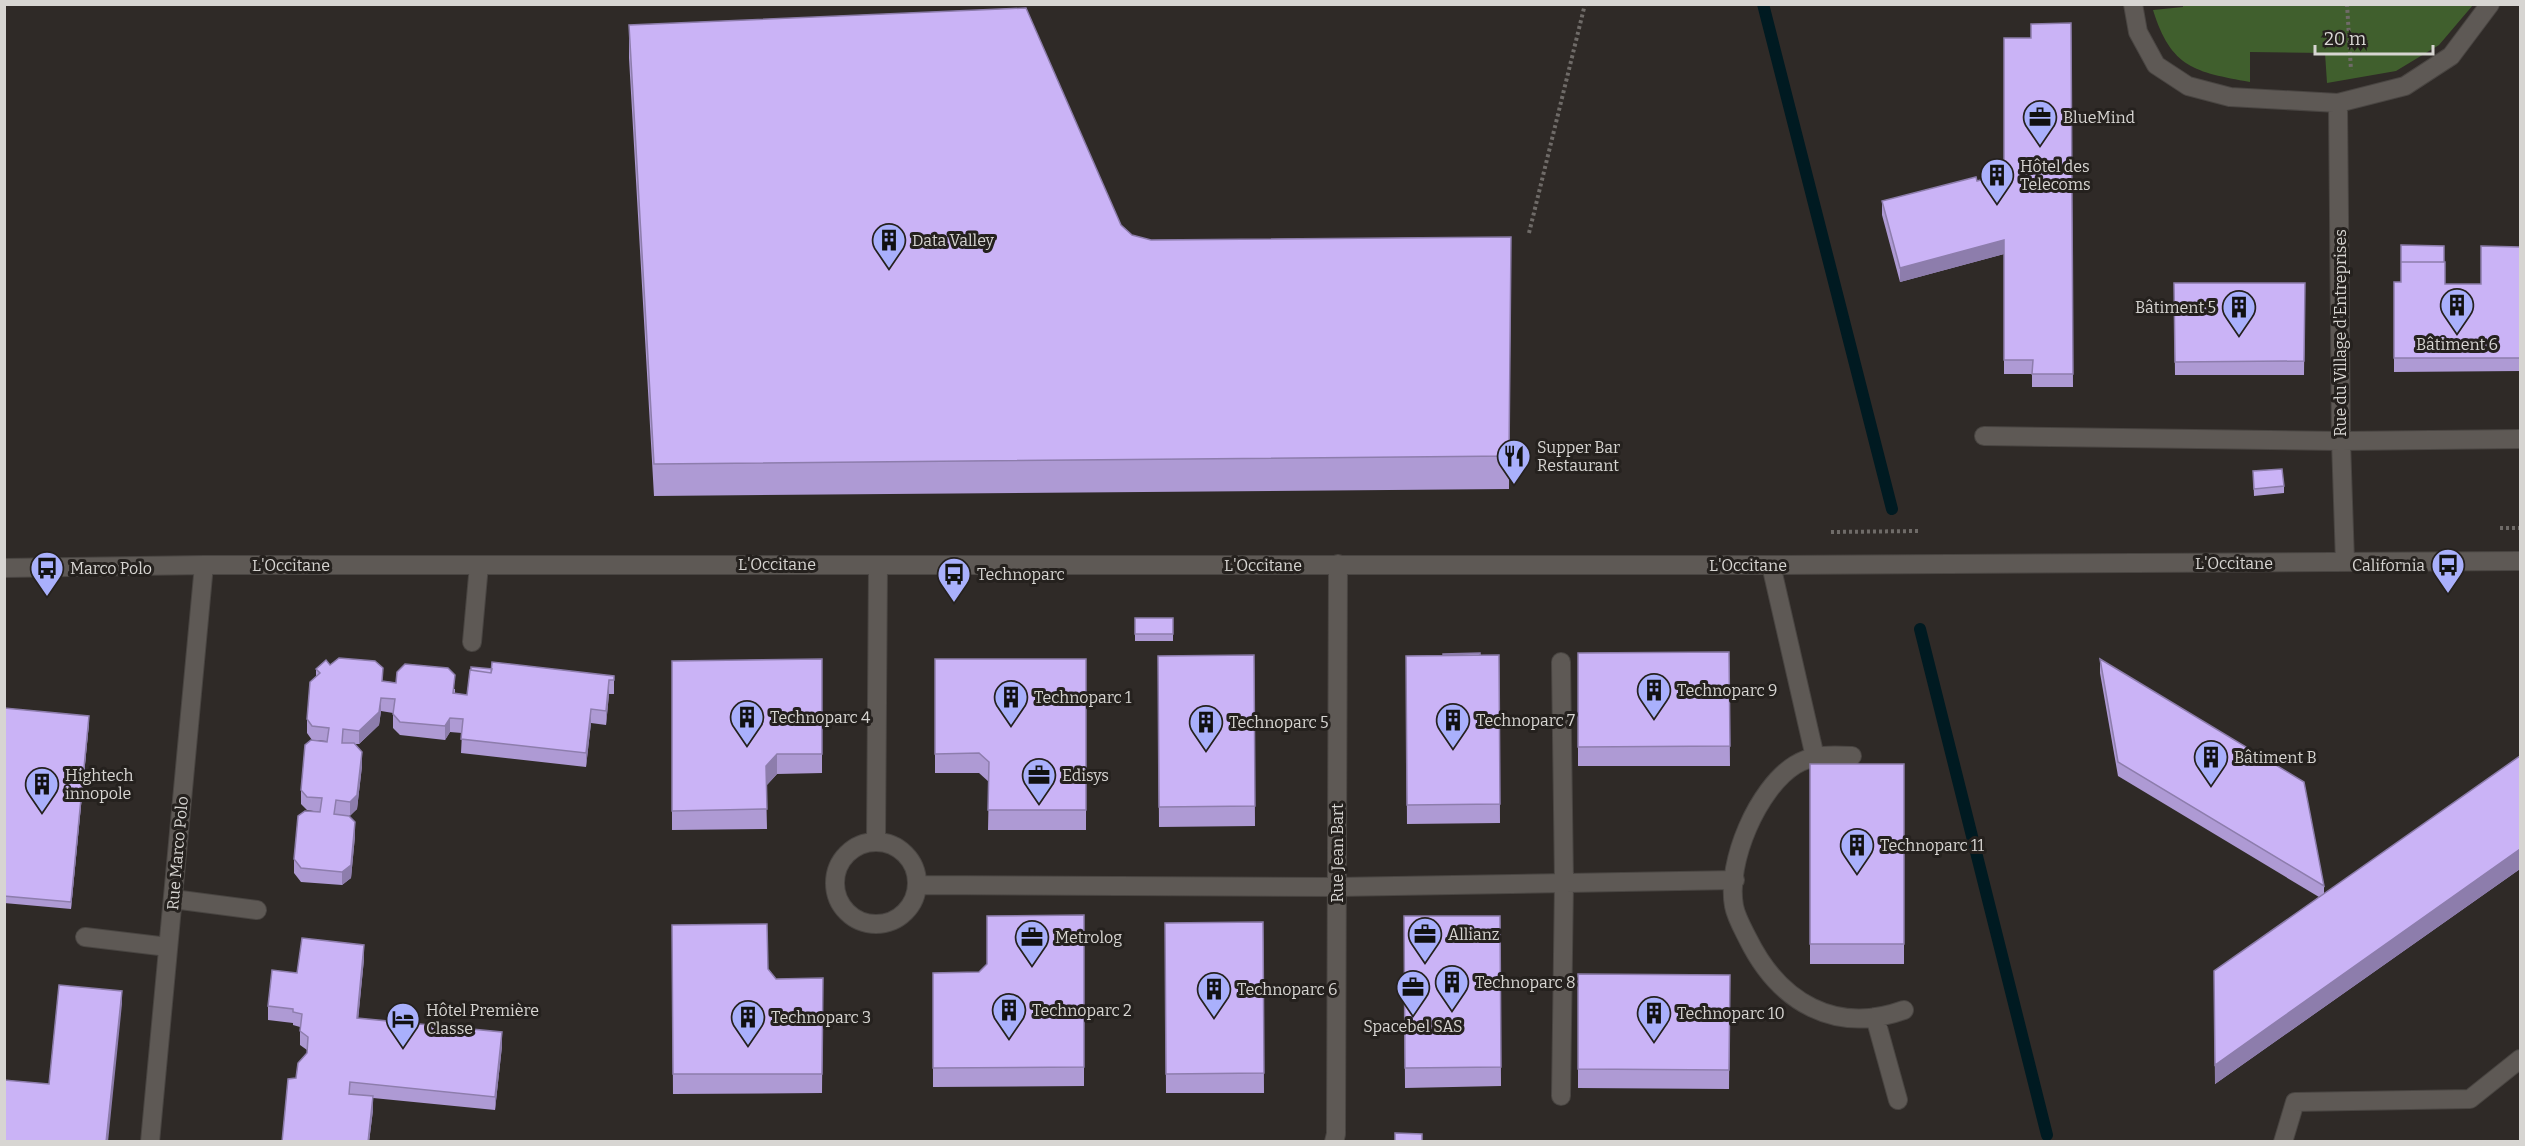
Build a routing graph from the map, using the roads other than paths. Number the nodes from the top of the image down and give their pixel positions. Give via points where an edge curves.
1 (2133, 4) edge
2 (2490, 4) edge
3 (2346, 101) junction
4 (1984, 436) dead end
5 (2520, 439) edge
6 (2341, 441) junction
7 (2520, 561) edge
8 (2345, 562) junction
9 (1338, 564) junction
10 (204, 565) junction
11 (479, 565) junction
12 (878, 565) junction
13 (1771, 565) junction
14 (4, 568) edge
15 (472, 642) dead end
16 (1561, 662) dead end
17 (1852, 756) dead end
18 (1815, 757) junction
19 (876, 842) junction
20 (1735, 880) junction
21 (1564, 883) junction
22 (917, 885) junction
23 (1337, 887) junction
24 (173, 899) junction
25 (257, 910) dead end
26 (85, 937) dead end
27 (168, 947) junction
28 (1905, 1010) dead end
29 (1875, 1017) junction
30 (2520, 1059) edge
31 (1561, 1096) dead end
32 (1898, 1100) dead end
33 (150, 1142) edge
34 (1334, 1142) edge
35 (2283, 1142) edge

1 - 3 street via 2138,32 2156,65 2188,86 2230,97
2 - 3 street via 2451,56 2405,86
3 - 6 street, Rue du Village d'Entreprises
4 - 6 street
5 - 6 street
6 - 8 street, Rue du Village d'Entreprises
7 - 8 street, L'Occitane
8 - 13 street, L'Occitane
9 - 12 street, L'Occitane
9 - 13 street, L'Occitane
9 - 23 street, Rue Jean Bart
10 - 11 street, L'Occitane
10 - 14 street, L'Occitane
10 - 24 street, Rue Marco Polo
11 - 12 street, L'Occitane
11 - 15 street
12 - 19 street
13 - 18 street
16 - 21 street
17 - 18 street
18 - 20 street via 1794,765 1756,808 1738,854
19 - 22 street via 901,850 916,872
19 - 22 street via 851,850 839,866 835,886 845,911 869,924 883,924 907,910
20 - 21 street
20 - 29 street via 1734,905 1741,925 1768,972 1788,994 1814,1010 1838,1016
21 - 23 street
21 - 31 street
22 - 23 street
23 - 34 street, Rue Jean Bart
24 - 25 street
24 - 27 street, Rue Marco Polo
26 - 27 street
27 - 33 street, Rue Marco Polo
28 - 29 street
29 - 32 street
30 - 35 street via 2470,1099 2295,1102

